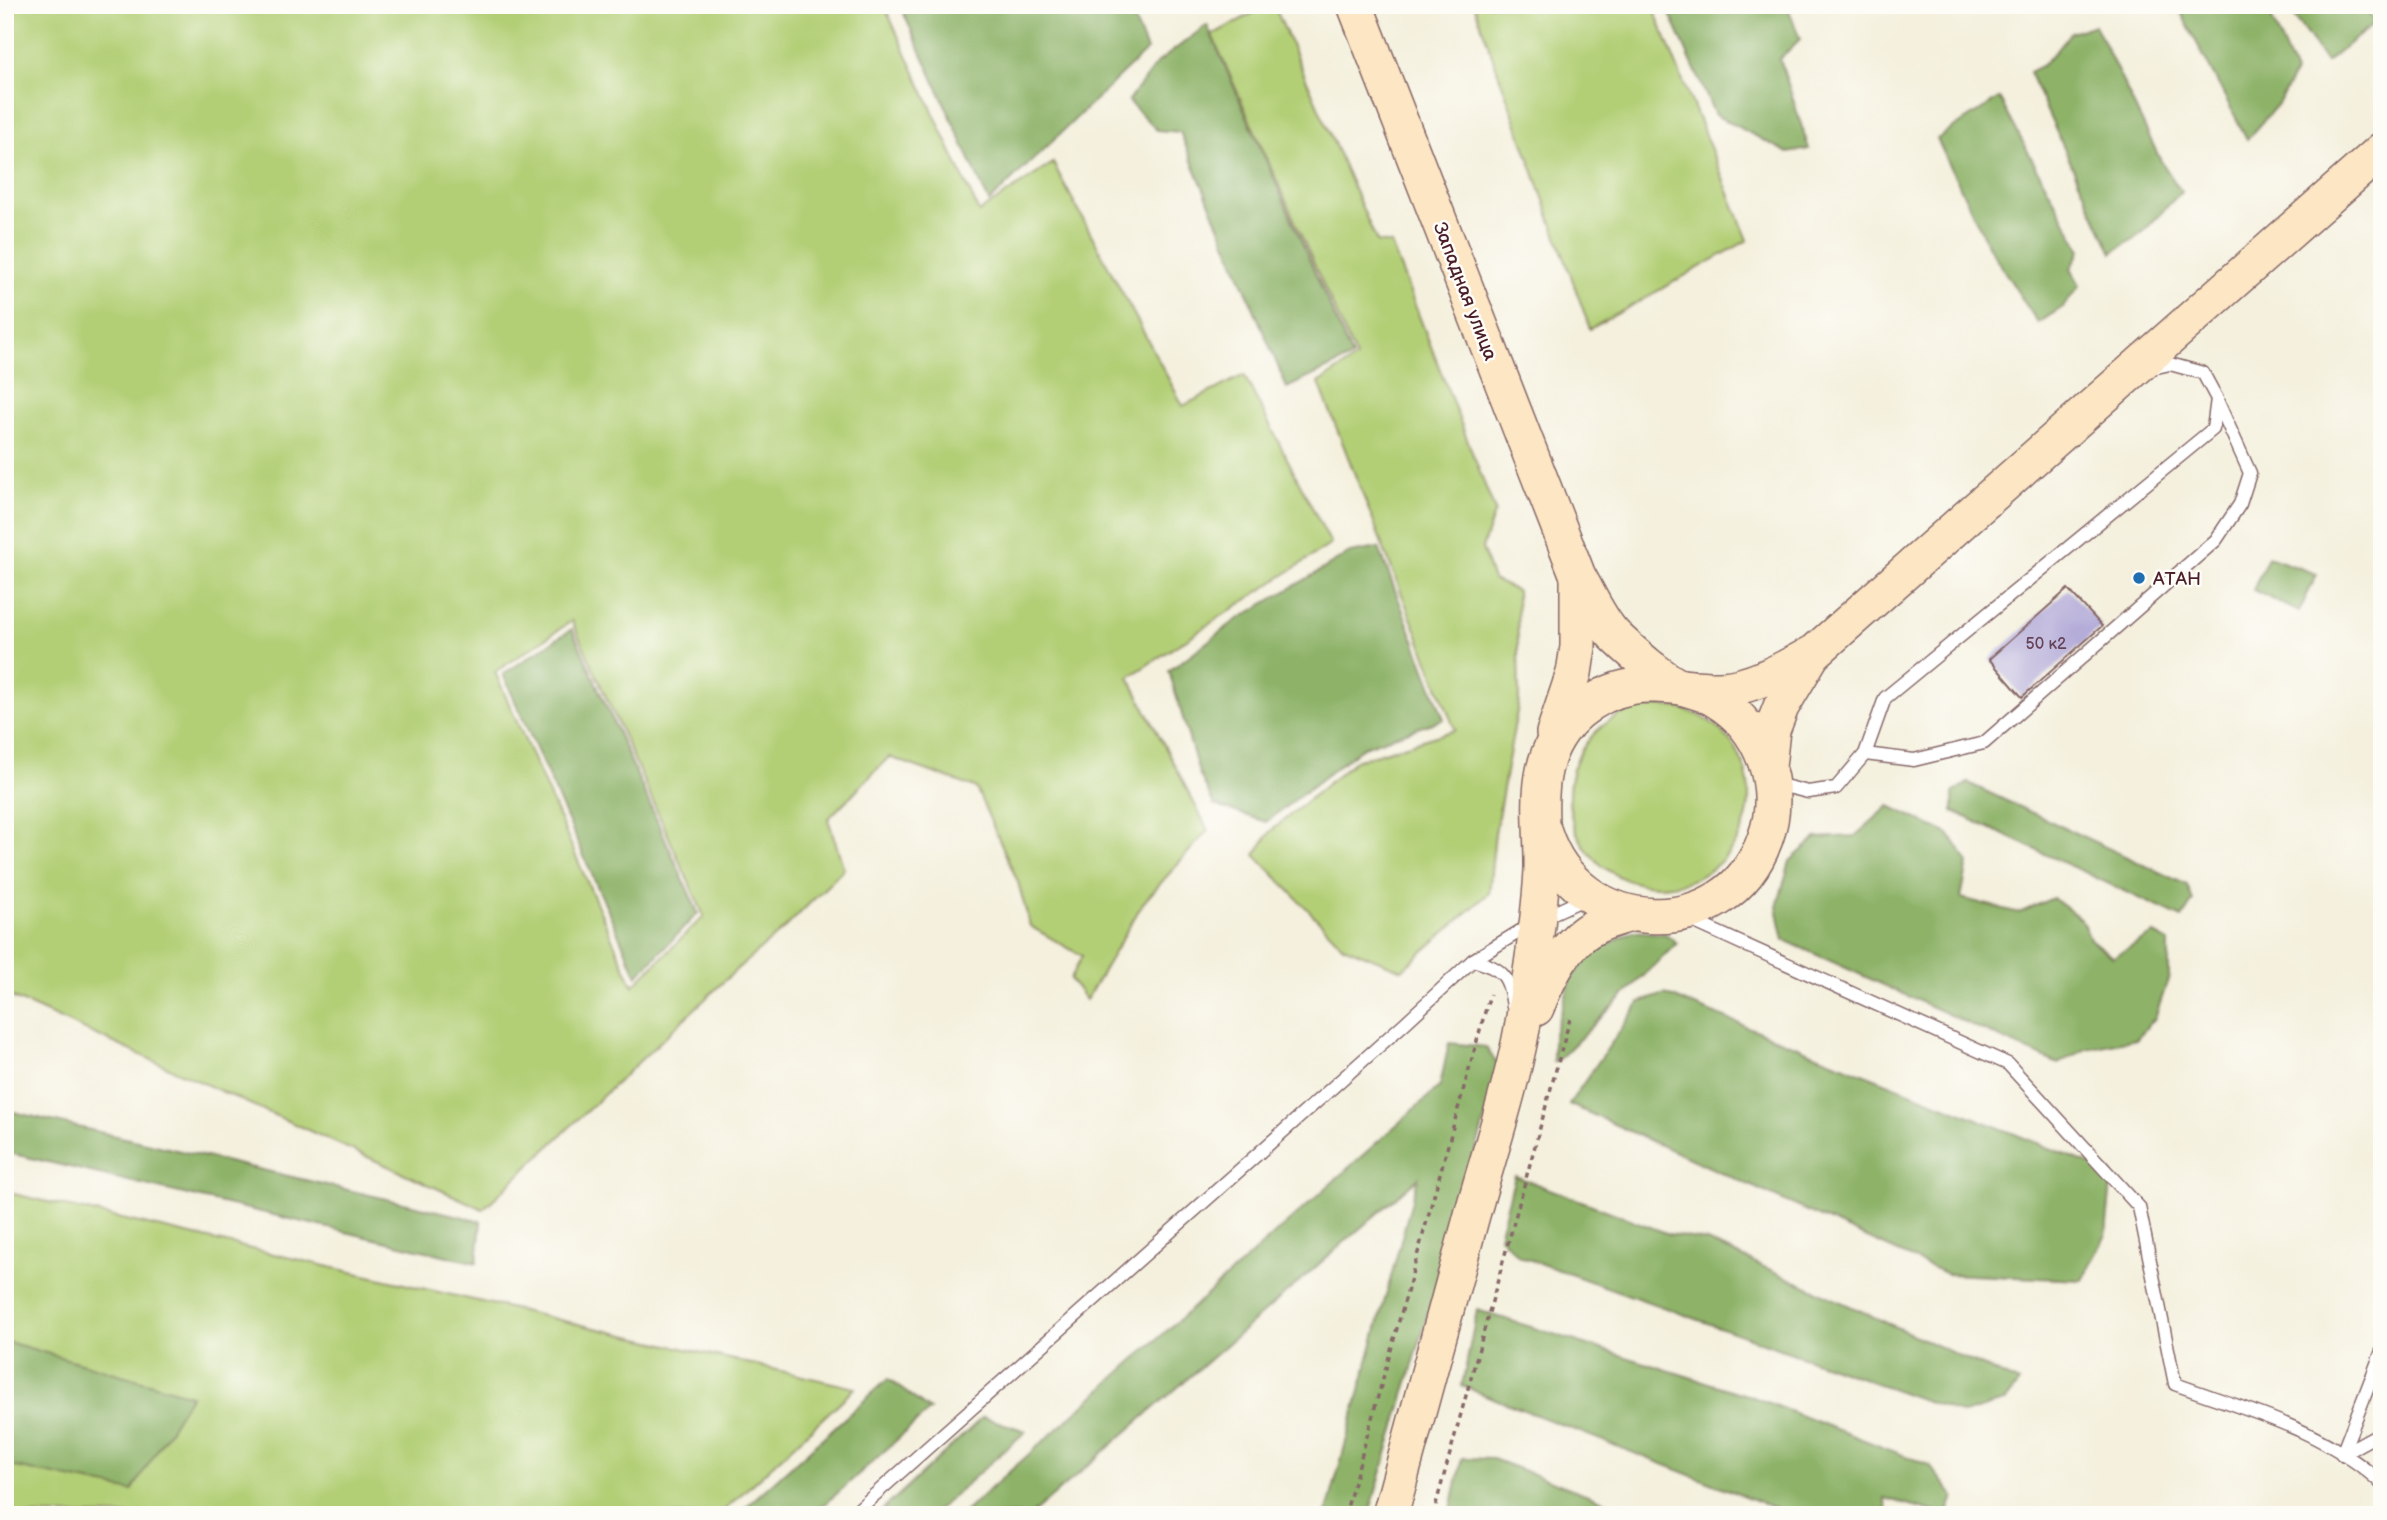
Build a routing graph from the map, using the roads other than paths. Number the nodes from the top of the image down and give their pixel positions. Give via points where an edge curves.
1 (1354, 5) edge
2 (2382, 150) edge
3 (2127, 373) junction
4 (2217, 399) junction
5 (1578, 576) junction
6 (1815, 652) junction
7 (1676, 685) junction
8 (1865, 754) junction
9 (1543, 769) junction
10 (1770, 775) junction
11 (1542, 826) junction
12 (1590, 897) junction
13 (1630, 914) junction
14 (1678, 915) junction
15 (1538, 920) junction
16 (1473, 960) junction
17 (1517, 1052) junction
18 (2382, 1351) edge
19 (2382, 1432) edge
20 (2343, 1454) junction
21 (2382, 1484) edge
22 (852, 1515) edge
23 (1390, 1515) edge

1 - 5 main road, Западная улица
2 - 3 main road
3 - 4 lane via 2170,364 2203,373
3 - 6 main road
4 - 8 lane via 2213,429 1885,698
4 - 8 lane via 2250,474 2240,504 2216,540 1984,743 1914,760
5 - 7 main road, Западная улица via 1613,634
5 - 9 main road, Западная улица via 1580,617 1574,673
6 - 7 main road via 1778,672 1731,687
6 - 10 main road via 1772,730
7 - 9 main road via 1633,685 1593,701 1562,730
7 - 10 main road via 1706,695 1734,713 1760,747
8 - 10 lane via 1836,788 1808,792
9 - 11 main road via 1539,797
10 - 14 main road via 1771,815 1755,861 1722,896
11 - 12 main road via 1559,866
11 - 15 main road
12 - 13 main road
12 - 15 lane
13 - 14 main road
13 - 17 main road via 1597,925 1572,945 1552,972
14 - 20 lane via 2007,1064 2139,1208 2175,1384 2293,1427
15 - 16 lane
15 - 17 main road
16 - 17 lane via 1496,967 1505,976 1513,1003
16 - 22 lane
17 - 23 main road
18 - 20 lane
19 - 20 lane
20 - 21 lane

